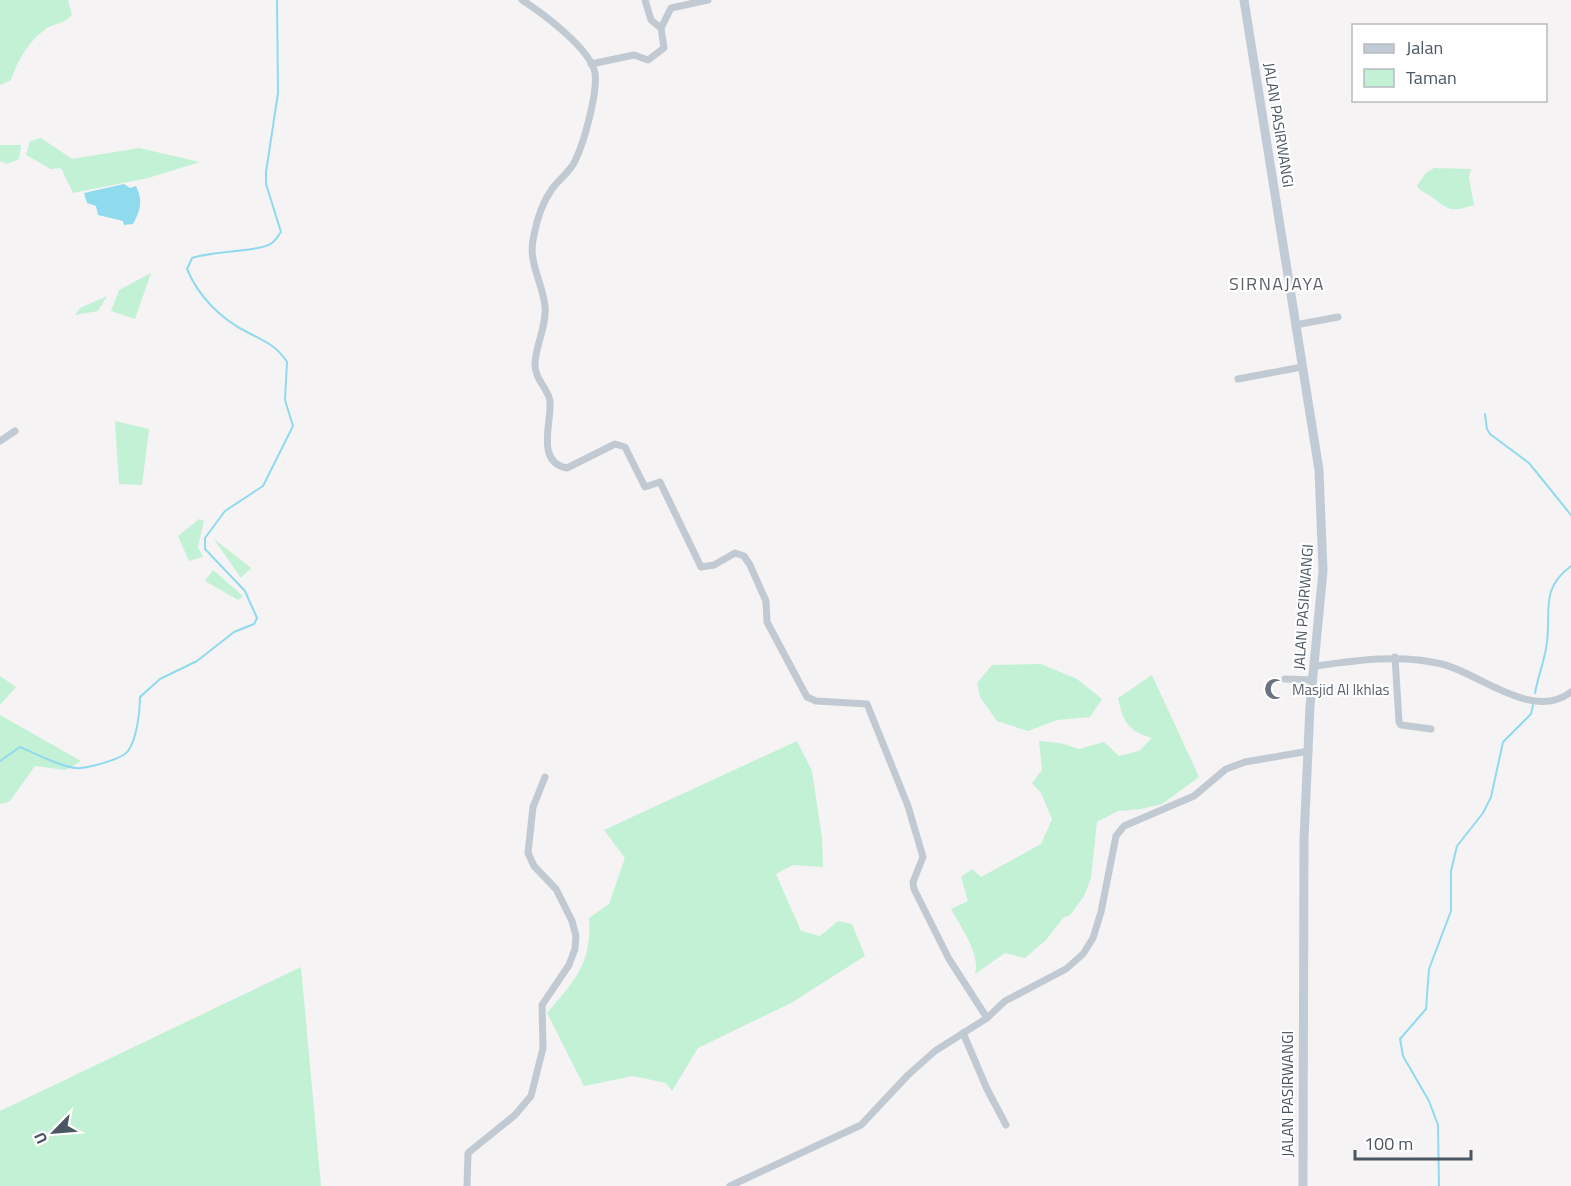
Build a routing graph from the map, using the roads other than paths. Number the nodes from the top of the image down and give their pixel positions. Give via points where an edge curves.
1 (522, 0) edge
2 (645, 0) edge
3 (708, 0) edge
4 (1244, 0) edge
5 (661, 28) junction
6 (591, 64) junction
7 (1338, 317) dead end
8 (1295, 325) junction
9 (1302, 367) junction
10 (1238, 379) dead end
11 (15, 431) dead end
12 (0, 441) edge
13 (1395, 657) junction
14 (1315, 666) junction
15 (1285, 679) dead end
16 (1313, 680) junction
17 (1571, 692) edge
18 (1431, 729) dead end
19 (1309, 751) junction
20 (545, 777) dead end
21 (987, 1018) junction
22 (963, 1033) junction
23 (1006, 1125) dead end
24 (467, 1186) edge
25 (730, 1186) edge
26 (1303, 1186) edge

1 - 6 street via 556,26
2 - 5 street via 651,20
3 - 5 street via 671,8
4 - 8 street, JALAN PASIRWANGI
5 - 6 street via 664,48 648,60 634,55
6 - 21 street via 596,75 594,90 575,162 543,204 531,246 546,316 535,363 538,381 550,398 547,433 551,458 567,468 615,444 625,447 645,487 660,482 701,567 735,554 744,556 766,601 767,622 807,697 867,704 908,806 923,857 914,889 949,959
7 - 8 street
8 - 9 street, JALAN PASIRWANGI
9 - 10 street
9 - 14 street, JALAN PASIRWANGI via 1321,496 1323,571
11 - 12 street
13 - 14 street
13 - 17 street via 1460,669 1513,697 1552,700
13 - 18 street via 1399,722
14 - 16 street, JALAN PASIRWANGI
15 - 16 street
16 - 19 street, JALAN PASIRWANGI
19 - 21 street via 1245,762 1226,770 1194,796 1124,826 1116,836 1093,938 1083,954 1066,969 1005,1001
19 - 26 street, JALAN PASIRWANGI via 1304,839
20 - 24 street via 533,807 528,853 567,910 575,928 576,949 542,1005 543,1048 531,1096 515,1115 468,1153
21 - 22 street
22 - 23 street
22 - 25 street via 908,1075 861,1125

